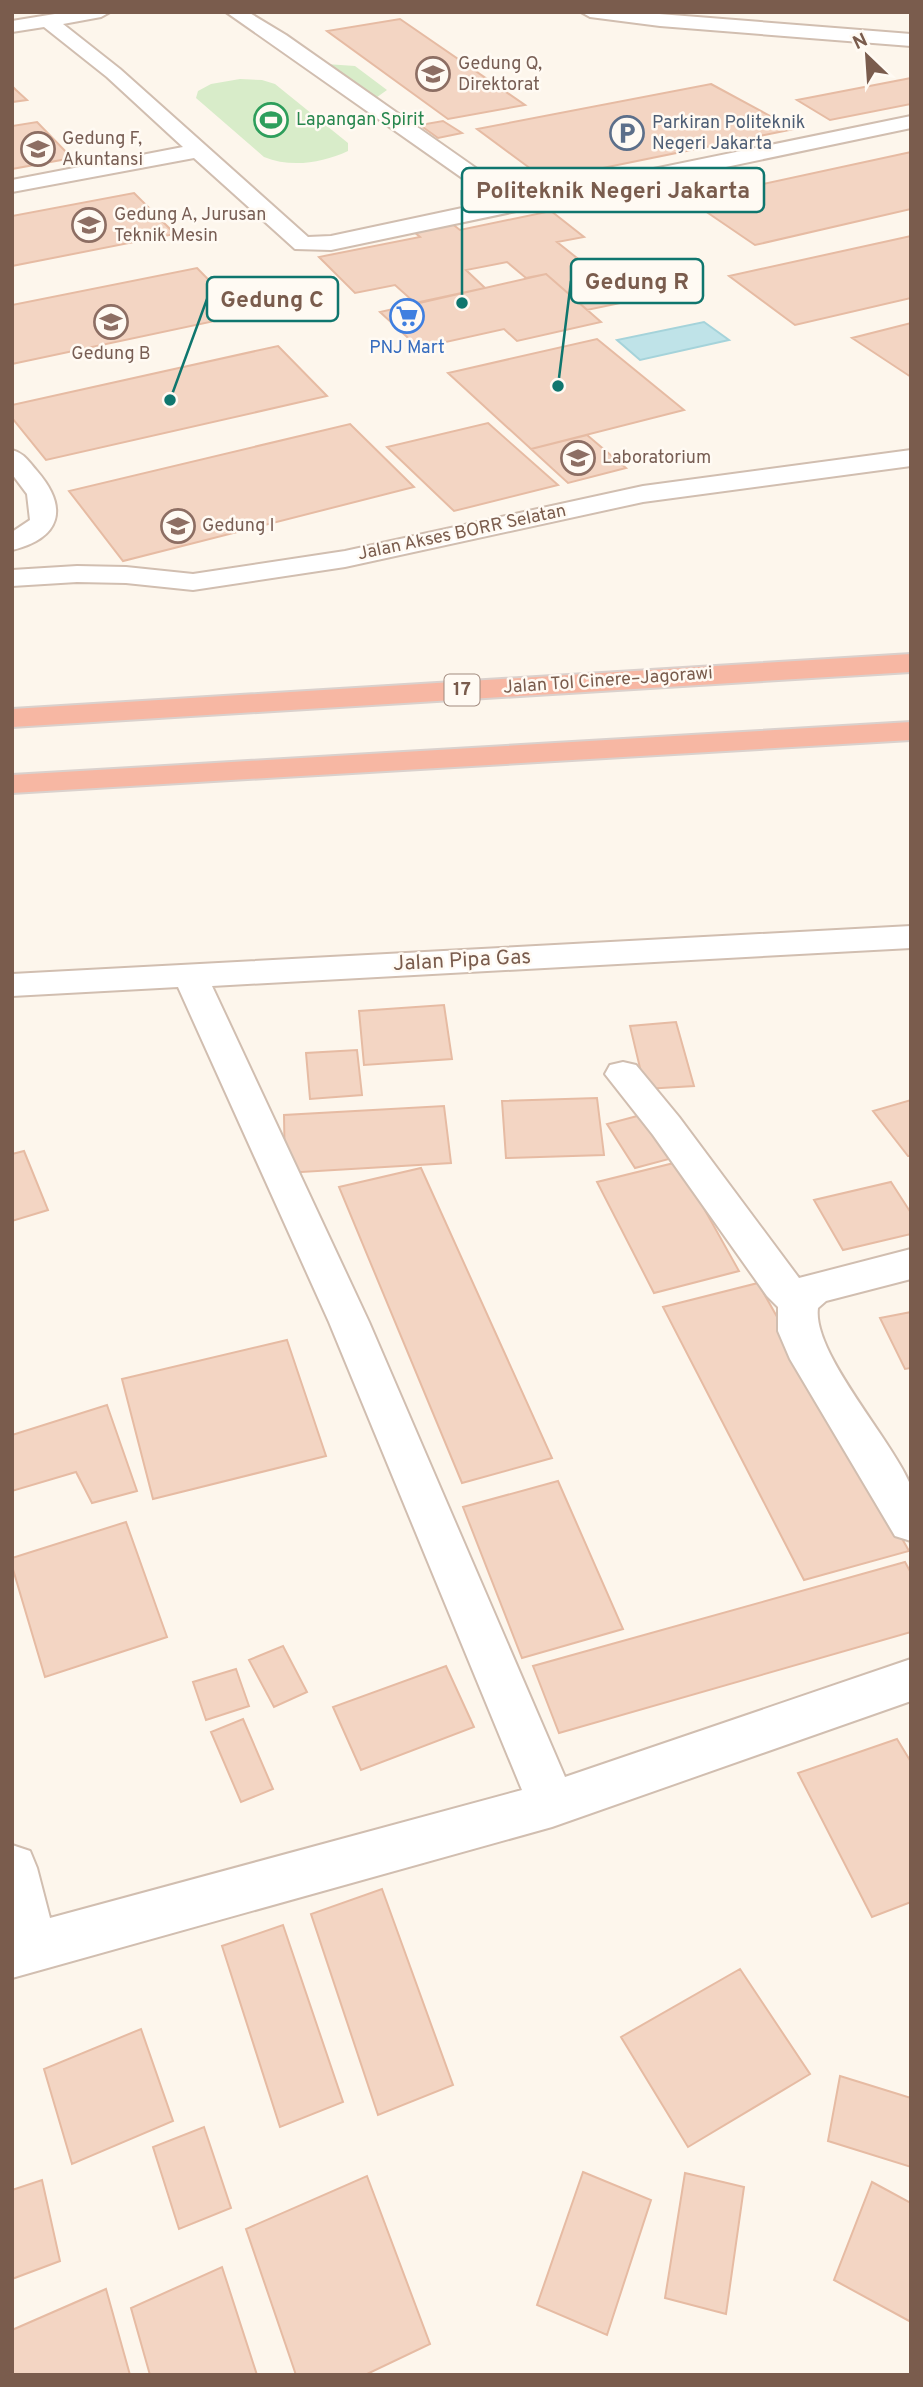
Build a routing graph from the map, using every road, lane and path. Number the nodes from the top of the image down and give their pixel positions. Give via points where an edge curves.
1 (101, 12) edge
2 (235, 12) edge
3 (590, 12) edge
4 (47, 22) junction
5 (12, 27) edge
6 (911, 40) edge
7 (911, 122) edge
8 (196, 151) junction
9 (12, 186) edge
10 (513, 204) junction
11 (12, 458) edge
12 (911, 458) edge
13 (12, 541) edge
14 (12, 578) edge
15 (911, 663) edge
16 (12, 718) edge
17 (911, 731) edge
18 (12, 783) edge
19 (911, 937) edge
20 (190, 976) junction
21 (12, 985) edge
22 (623, 1074) dead end
23 (911, 1264) edge
24 (798, 1302) junction
25 (911, 1523) edge
26 (911, 1680) edge
27 (552, 1804) junction
28 (12, 1868) edge
29 (22, 1951) edge

1 - 4 street
2 - 10 street
3 - 6 street
4 - 5 street
4 - 8 street via 85,47
7 - 10 street
8 - 9 street
8 - 10 street via 303,244 331,243
11 - 13 street via 45,502 43,523
12 - 14 street, Jalan Akses BORR Selatan via 643,494 345,559 193,582 89,574
15 - 16 highway, Jalan Tol Cinere–Jagorawi / 17
17 - 18 highway
19 - 20 street, Jalan Pipa Gas
20 - 21 street, Jalan Pipa Gas
20 - 27 street via 349,1322
22 - 24 street via 780,1285
23 - 24 street via 824,1284
24 - 25 street via 796,1326 805,1348
26 - 27 street
27 - 29 street
28 - 29 street

